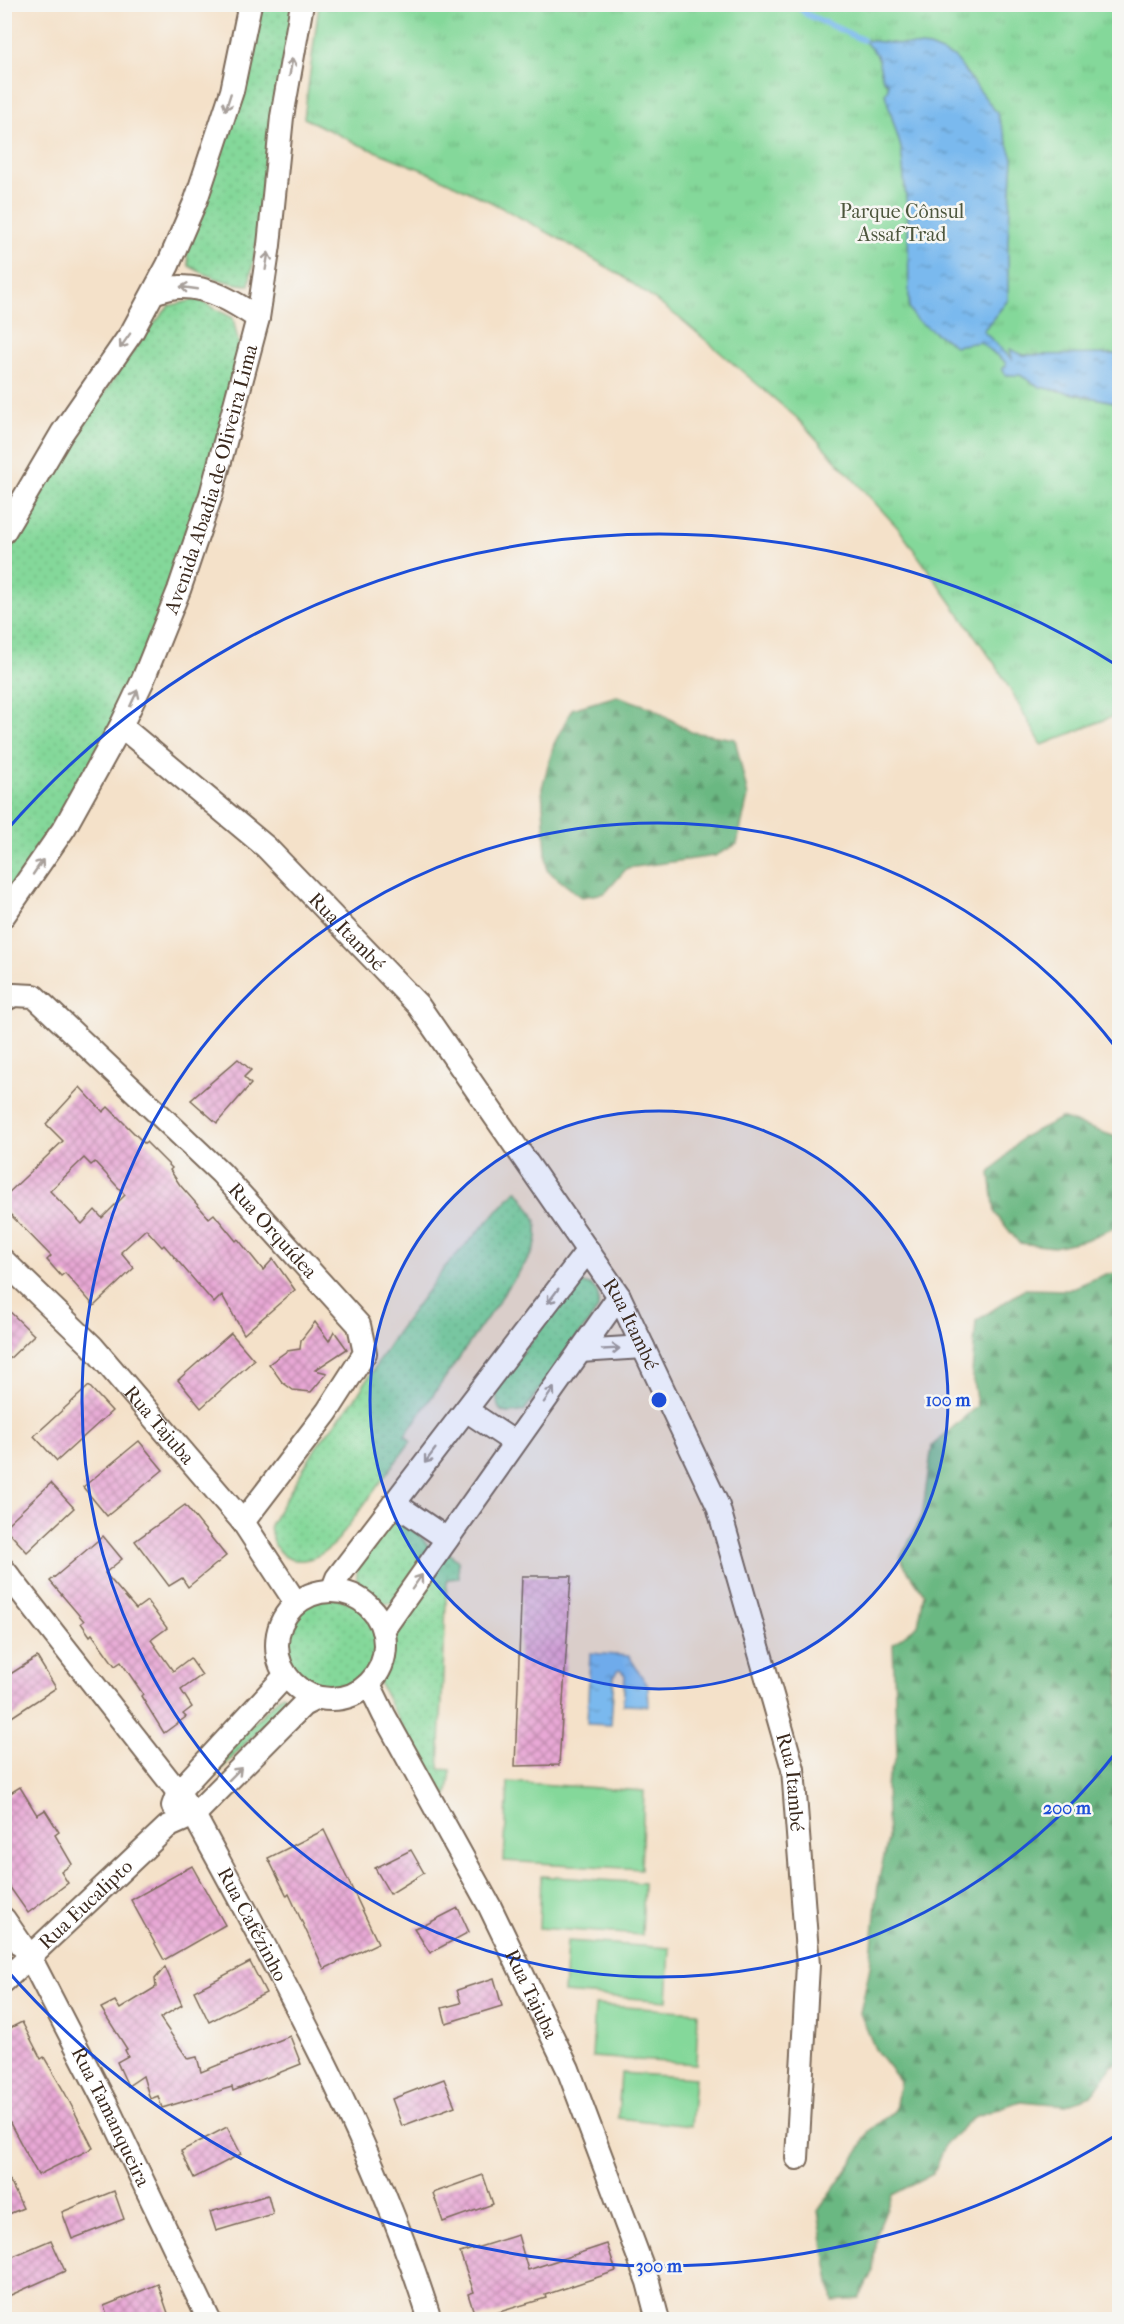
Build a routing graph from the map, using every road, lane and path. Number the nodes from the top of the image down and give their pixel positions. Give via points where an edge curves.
1 (250, 4) edge
2 (302, 4) edge
3 (155, 291) junction
4 (258, 318) junction
5 (4, 532) edge
6 (121, 726) junction
7 (4, 915) edge
8 (4, 1000) edge
9 (588, 1250) junction
10 (4, 1260) edge
11 (619, 1296) junction
12 (643, 1347) junction
13 (580, 1351) junction
14 (466, 1410) junction
15 (514, 1442) junction
16 (394, 1503) junction
17 (243, 1522) junction
18 (447, 1539) junction
19 (4, 1570) edge
20 (332, 1591) junction
21 (296, 1604) junction
22 (383, 1630) junction
23 (286, 1675) junction
24 (369, 1684) junction
25 (317, 1698) junction
26 (177, 1791) junction
27 (194, 1815) junction
28 (167, 1827) junction
29 (4, 1919) edge
30 (30, 1957) junction
31 (4, 1981) edge
32 (797, 2158) dead end
33 (209, 2319) edge
34 (430, 2319) edge
35 (658, 2319) edge

1 -> 3 street via 232,91 196,200
4 -> 2 street, Avenida Abadia de Oliveira Lima via 282,117
4 -> 3 street via 208,291 179,287
3 -> 5 street via 132,332 62,433
6 -> 4 street, Avenida Abadia de Oliveira Lima via 142,682 211,495
7 -> 6 street, Avenida Abadia de Oliveira Lima via 65,827
6 - 9 street, Rua Itambé via 266,847 418,1005
8 - 17 street, Rua Orquídea via 14,995 34,996 221,1173 359,1325 365,1353 327,1412
9 - 11 street, Rua Itambé
9 -> 14 street
10 - 17 street, Rua Tajuba via 92,1346
11 - 12 street, Rua Itambé
11 - 13 street
13 -> 12 street
12 - 32 street, Rua Itambé via 718,1506 793,1769 808,1965
15 -> 13 street
14 - 15 street
14 -> 16 street
15 - 18 street
16 - 18 street
16 - 20 street via 337,1578
17 - 21 street, Rua Tajuba
22 -> 18 street
19 - 26 street, Rua Cafézinho
20 - 21 street via 307,1596
20 - 22 street via 364,1602
21 - 23 street via 279,1630 279,1661
22 - 24 street via 384,1659
23 - 25 street via 305,1693
23 - 26 street
24 - 25 street via 354,1695
24 - 35 street, Rua Tajuba via 490,1907 568,2069 648,2282
27 -> 25 street via 303,1706
26 - 27 street, Rua Cafézinho
26 - 28 street
27 - 28 street, Rua Eucalipto
27 - 34 street, Rua Cafézinho via 284,1983 365,2149 412,2262
28 - 30 street, Rua Eucalipto
29 - 30 street, Rua Tamanqueira
30 - 31 street, Rua Eucalipto
30 - 33 street, Rua Tamanqueira

